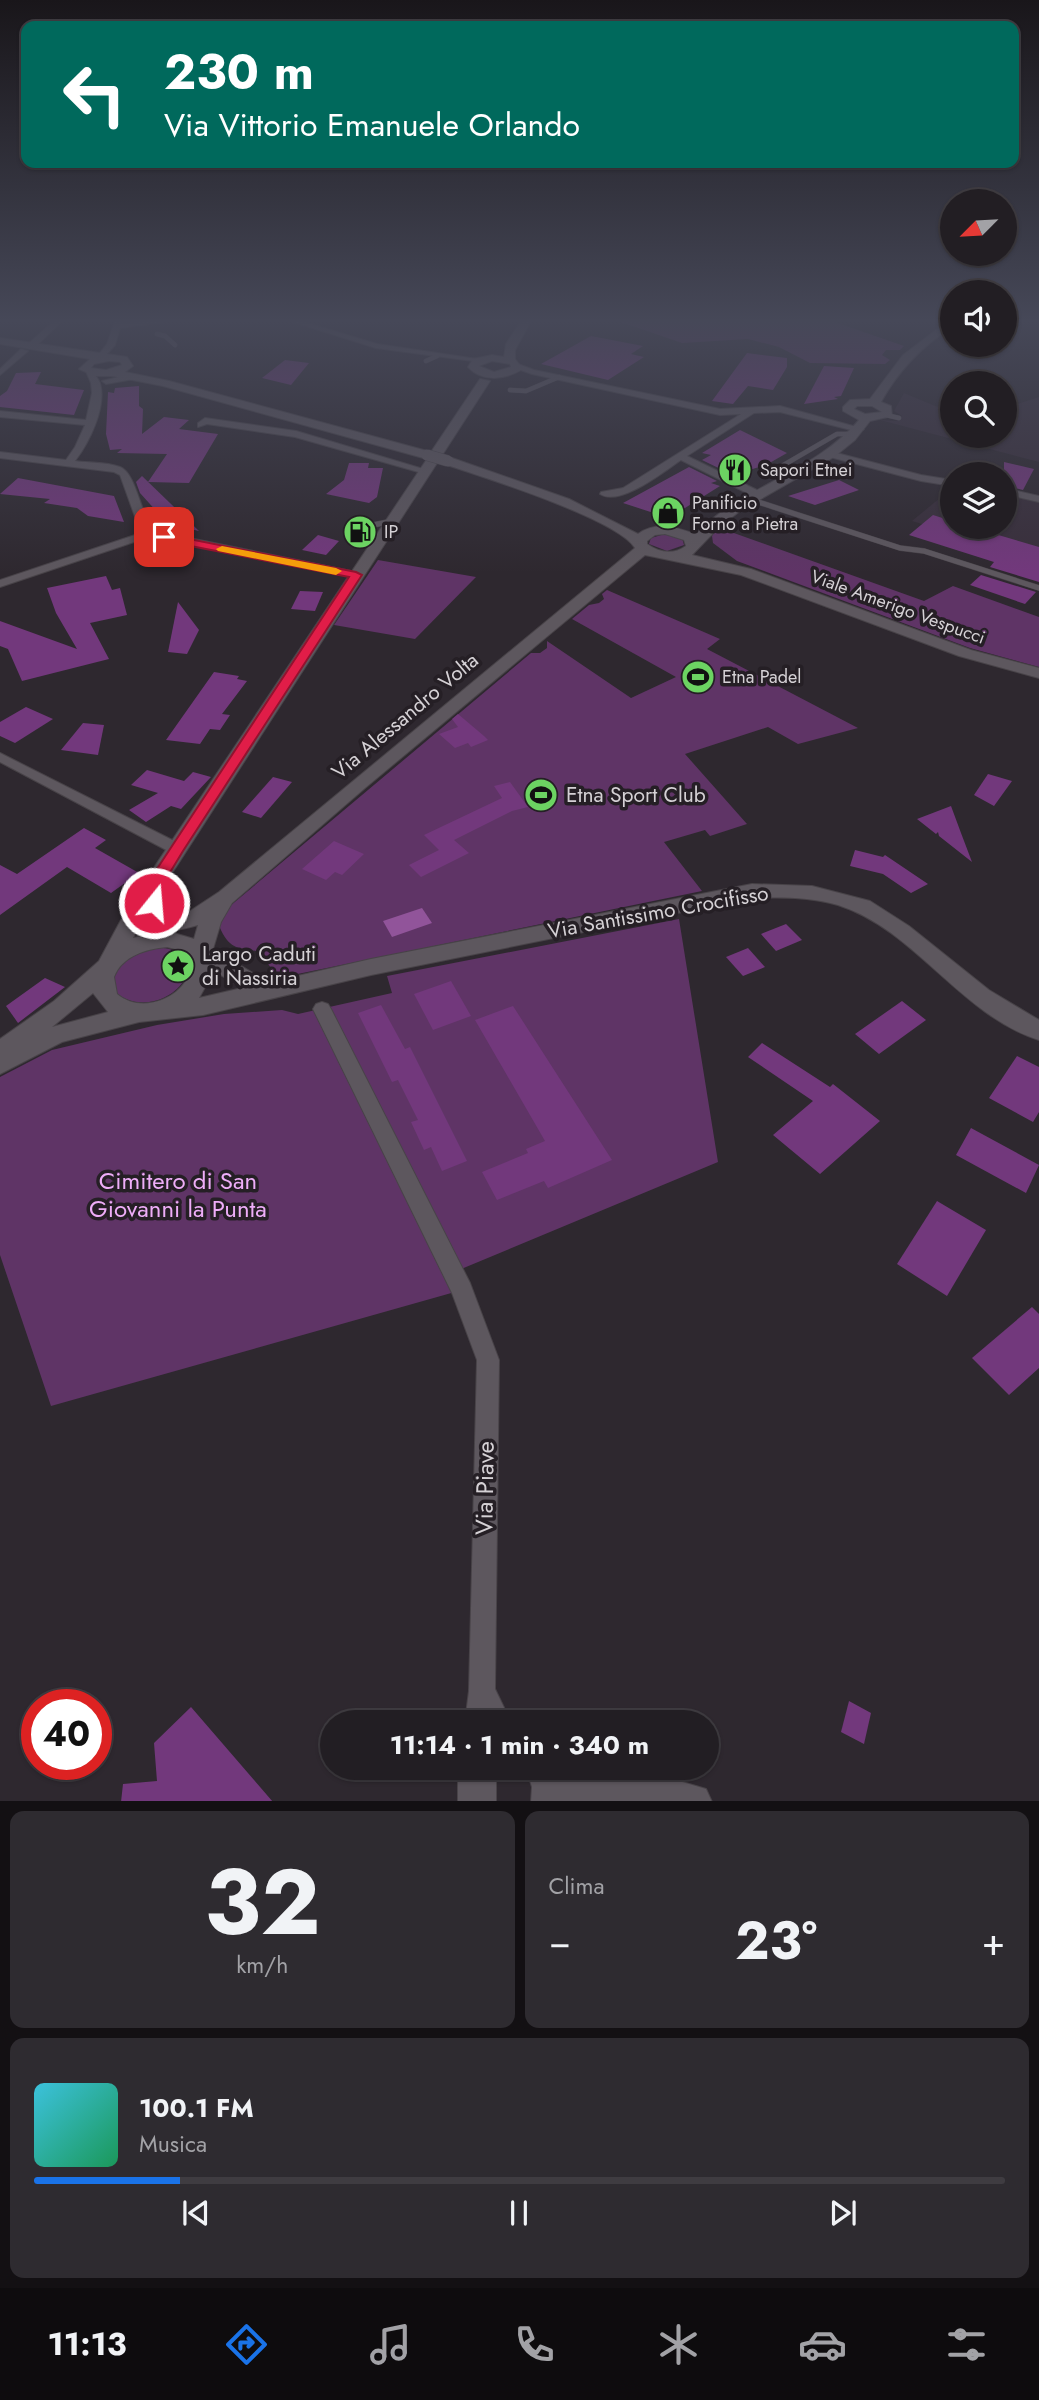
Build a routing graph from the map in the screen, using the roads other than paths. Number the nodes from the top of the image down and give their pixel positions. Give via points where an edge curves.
1 (94, 405) edge
2 (237, 405) edge
3 (464, 405) edge
4 (688, 405) edge
5 (850, 405) edge
6 (879, 405) edge
7 (752, 411) junction
8 (0, 414) edge
9 (886, 415) junction
10 (899, 418) dead end
11 (90, 423) junction
12 (201, 425) dead end
13 (860, 427) junction
14 (830, 454) junction
15 (0, 455) edge
16 (681, 457) junction
17 (69, 461) junction
18 (426, 463) junction
19 (790, 476) junction
20 (940, 481) edge
21 (605, 494) dead end
22 (1017, 494) edge
23 (753, 497) junction
24 (1039, 499) edge
25 (587, 512) junction
26 (723, 514) junction
27 (393, 521) junction
28 (373, 525) junction
29 (667, 530) junction
30 (151, 533) junction
31 (370, 542) junction
32 (694, 544) junction
33 (641, 545) junction
34 (670, 556) junction
35 (746, 572) junction
36 (617, 573) junction
37 (356, 575) junction
38 (0, 584) edge
39 (1039, 587) edge
40 (1039, 673) edge
41 (0, 757) edge
42 (177, 849) junction
43 (155, 884) junction
44 (226, 897) junction
45 (172, 927) junction
46 (201, 952) junction
47 (112, 962) junction
48 (282, 987) junction
49 (322, 1009) dead end
50 (147, 1012) junction
51 (1039, 1031) edge
52 (0, 1052) edge
53 (0, 1064) edge
54 (482, 1691) junction
55 (480, 1710) edge
56 (491, 1710) edge
57 (549, 1780) edge
58 (606, 1780) edge
59 (616, 1783) junction
60 (550, 1801) edge
61 (583, 1801) edge
62 (693, 1801) edge

1 - 11 street
2 - 18 street
3 - 18 street
4 - 7 street via 720,412
5 - 13 street
6 - 9 street via 887,408
7 - 13 street via 794,411
7 - 16 street
8 - 11 street
9 - 10 lane
9 - 13 street
11 - 17 street via 78,454
12 - 18 street via 205,421 296,434
13 - 14 street
13 - 19 lane via 836,434 775,470
14 - 19 street
14 - 20 street
15 - 17 street
16 - 21 street via 626,491
16 - 23 street
17 - 30 street via 117,468 124,474 143,525
18 - 25 street, bridge via 448,461
18 - 27 street
19 - 23 street
22 - 24 street
23 - 26 street
23 - 39 lane via 900,548 924,551
25 - 29 street
25 - 33 street via 625,531
26 - 29 street
26 - 32 street
27 - 28 lane
27 - 31 street
28 - 31 lane
28 - 31 lane via 358,528 354,534
29 - 32 street via 685,534
29 - 33 street via 647,533
30 - 37 street
30 - 38 street
31 - 37 street
32 - 34 street via 688,552
32 - 35 street
33 - 34 street
33 - 36 street via 638,555
34 - 35 street
34 - 36 street via 645,559
35 - 40 street, Viale Amerigo Vespucci via 965,653
36 - 44 street, Via Alessandro Volta
37 - 42 street
41 - 42 street
42 - 43 street
43 - 45 street via 154,903
43 - 47 street via 121,936
44 - 45 street
44 - 46 street via 210,922
45 - 46 street
45 - 47 street
46 - 48 street via 251,983
46 - 50 street via 204,976 197,988 187,998
47 - 50 street via 103,979 103,992 122,1010
47 - 52 street via 62,1007
48 - 50 street, Via Santissimo Crocifisso via 203,1006
48 - 51 street, Via Santissimo Crocifisso via 752,891 792,890 824,894 871,911 986,1000
49 - 54 street, Via Piave via 462,1290 488,1360
50 - 53 street via 55,1035
54 - 55 street, Via Piave
54 - 56 street
57 - 60 street
58 - 59 street
59 - 61 street
59 - 62 street

